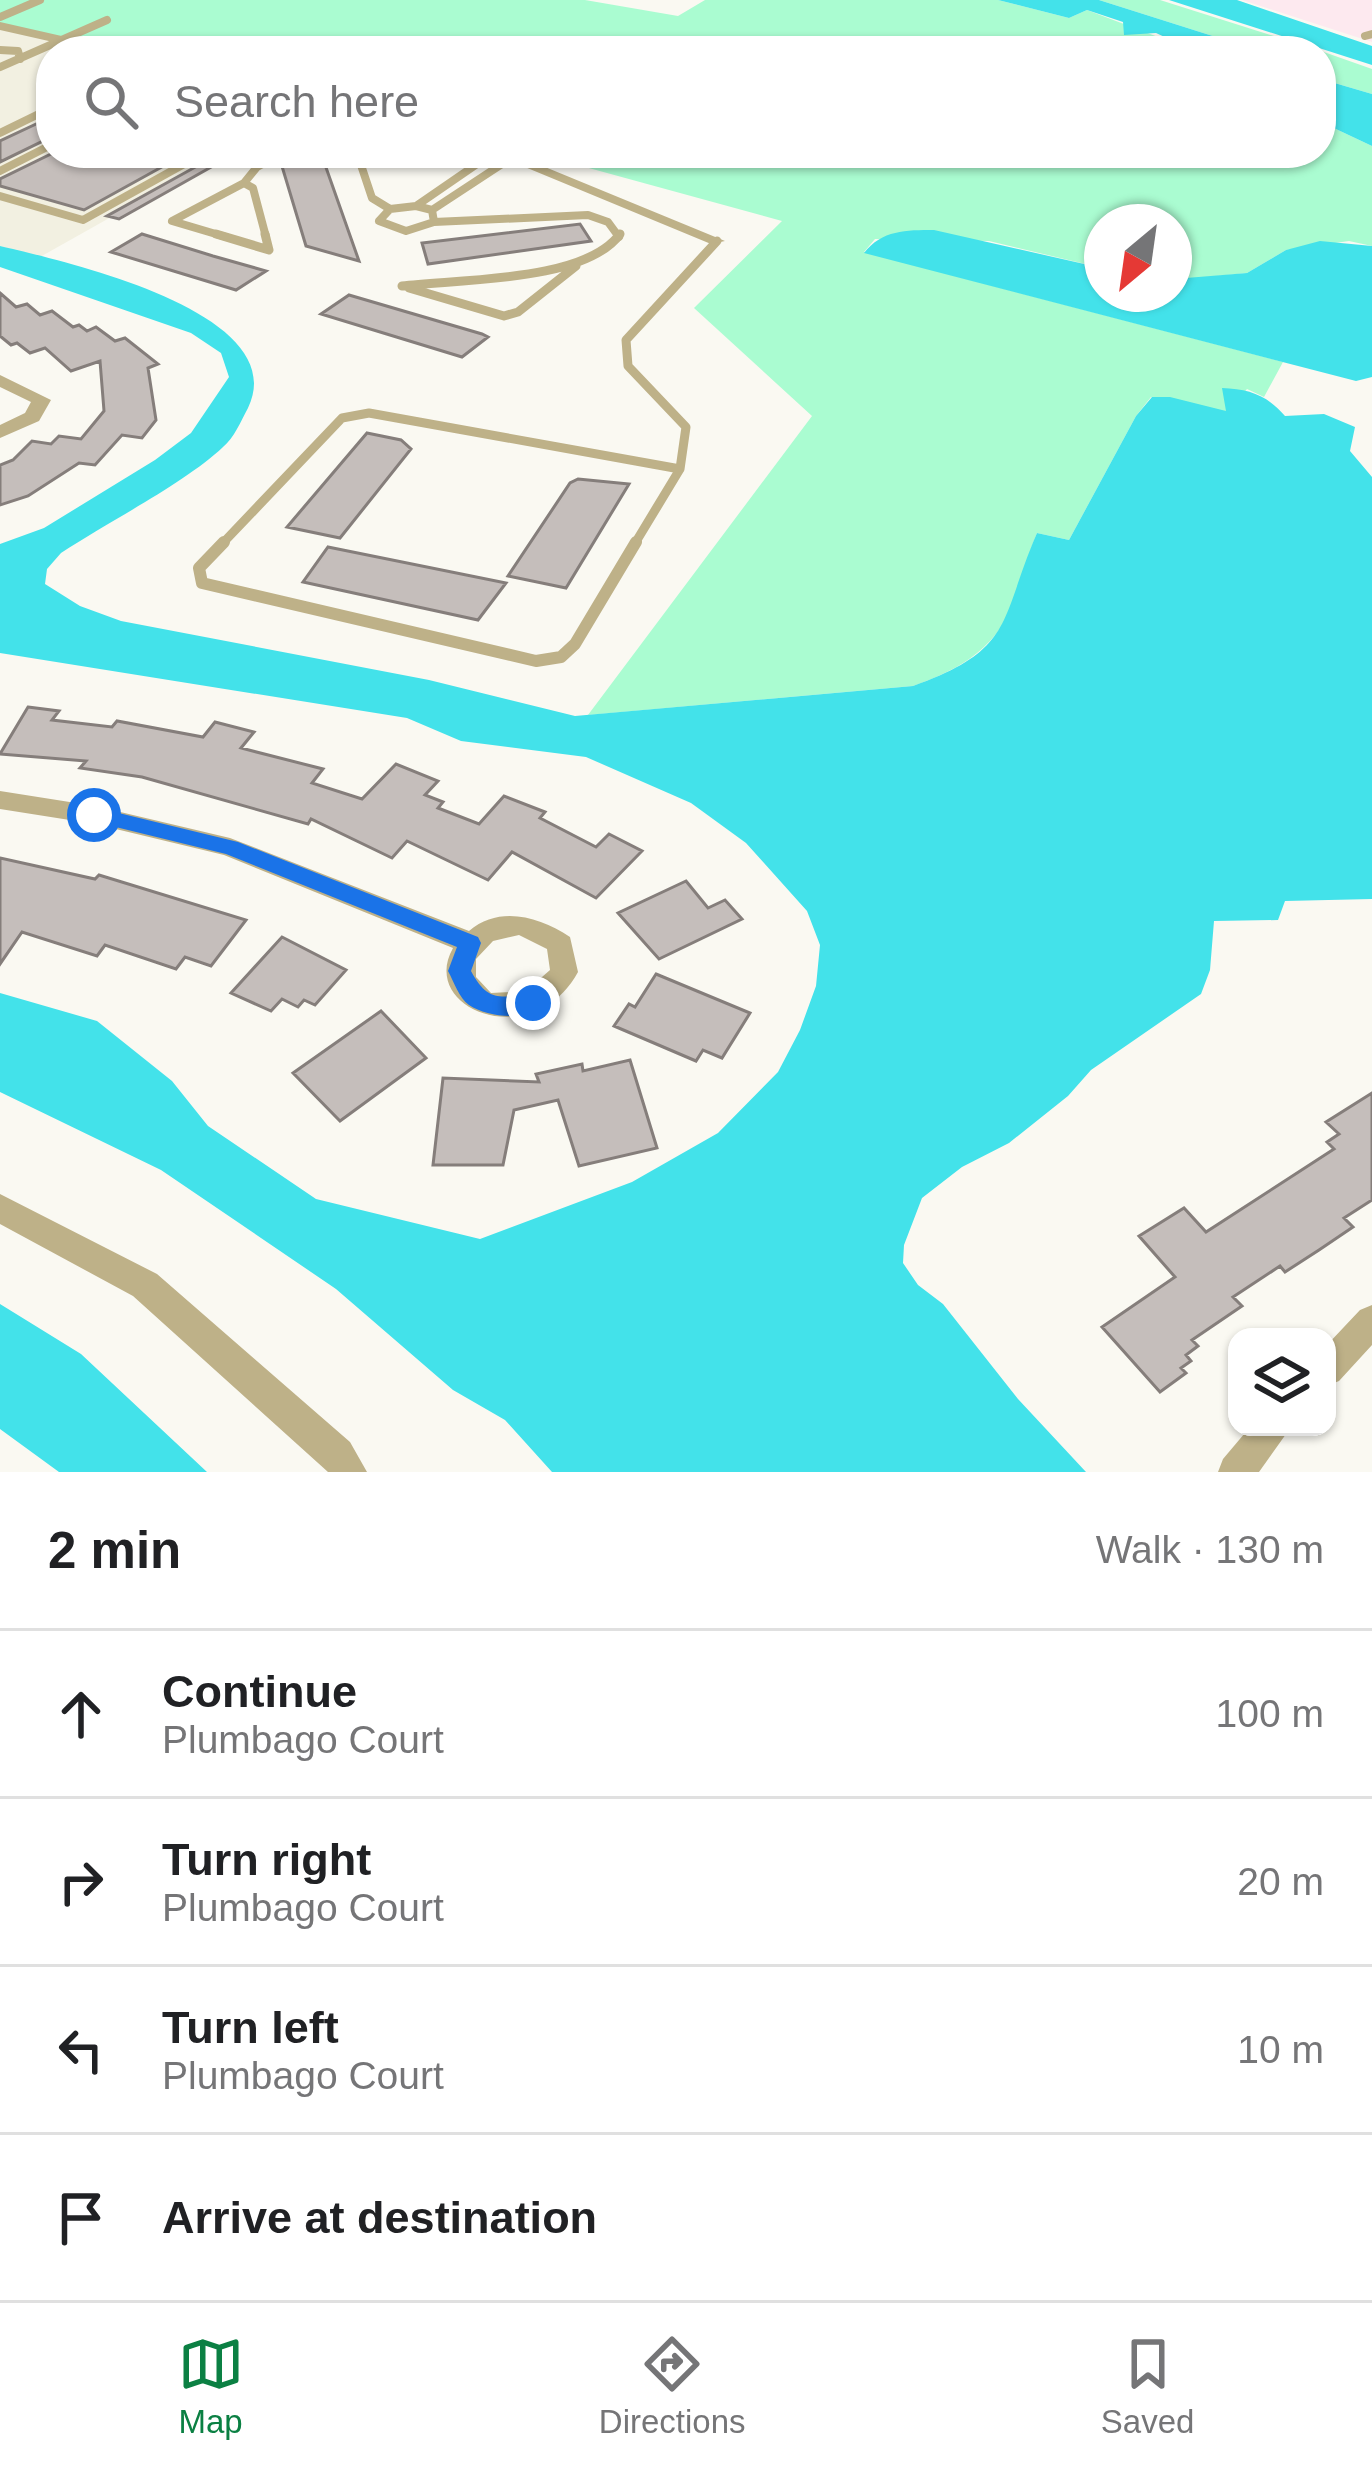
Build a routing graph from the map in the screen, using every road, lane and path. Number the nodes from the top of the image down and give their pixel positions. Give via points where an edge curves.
1 (40, 0) edge
2 (106, 20) dead end
3 (0, 22) edge
4 (48, 36) edge
5 (71, 36) edge
6 (0, 50) edge
7 (36, 52) edge
8 (24, 58) junction
9 (36, 59) edge
10 (0, 67) edge
11 (36, 115) edge
12 (0, 133) edge
13 (36, 153) edge
14 (177, 168) edge
15 (255, 168) edge
16 (362, 168) edge
17 (477, 168) edge
18 (483, 168) edge
19 (535, 168) edge
20 (0, 171) edge
21 (244, 183) junction
22 (0, 196) edge
23 (416, 206) junction
24 (390, 209) junction
25 (432, 210) junction
26 (434, 222) junction
27 (717, 241) joint
28 (576, 266) junction
29 (0, 380) edge
30 (0, 432) edge
31 (680, 469) junction
32 (0, 800) edge
33 (470, 943) dead end
34 (0, 1208) edge
35 (1372, 1321) edge
36 (1336, 1360) edge
37 (1266, 1436) edge
38 (350, 1472) edge
39 (1236, 1472) edge

1 - 3 lane
2 - 5 lane
3 - 4 street
6 - 8 lane
7 - 8 lane
8 - 9 lane
8 - 10 lane
11 - 12 lane
13 - 20 lane
14 - 22 lane via 83,220
15 - 21 lane
16 - 24 lane via 372,198
17 - 23 lane
18 - 25 lane
19 - 27 street
21 - 21 lane via 253,188 269,250 172,221
23 - 24 lane
23 - 25 lane
24 - 26 lane via 380,217 387,228
25 - 26 lane
26 - 28 lane via 570,212 616,225 617,243
27 - 31 lane via 626,340 628,366 686,427
28 - 28 lane via 538,267 402,286 504,316
29 - 30 street via 42,400 32,417
31 - 31 lane via 560,657 536,661 202,583 199,568 342,418 369,413
32 - 33 street via 230,847
34 - 38 street via 145,1285
35 - 36 street
37 - 39 street

